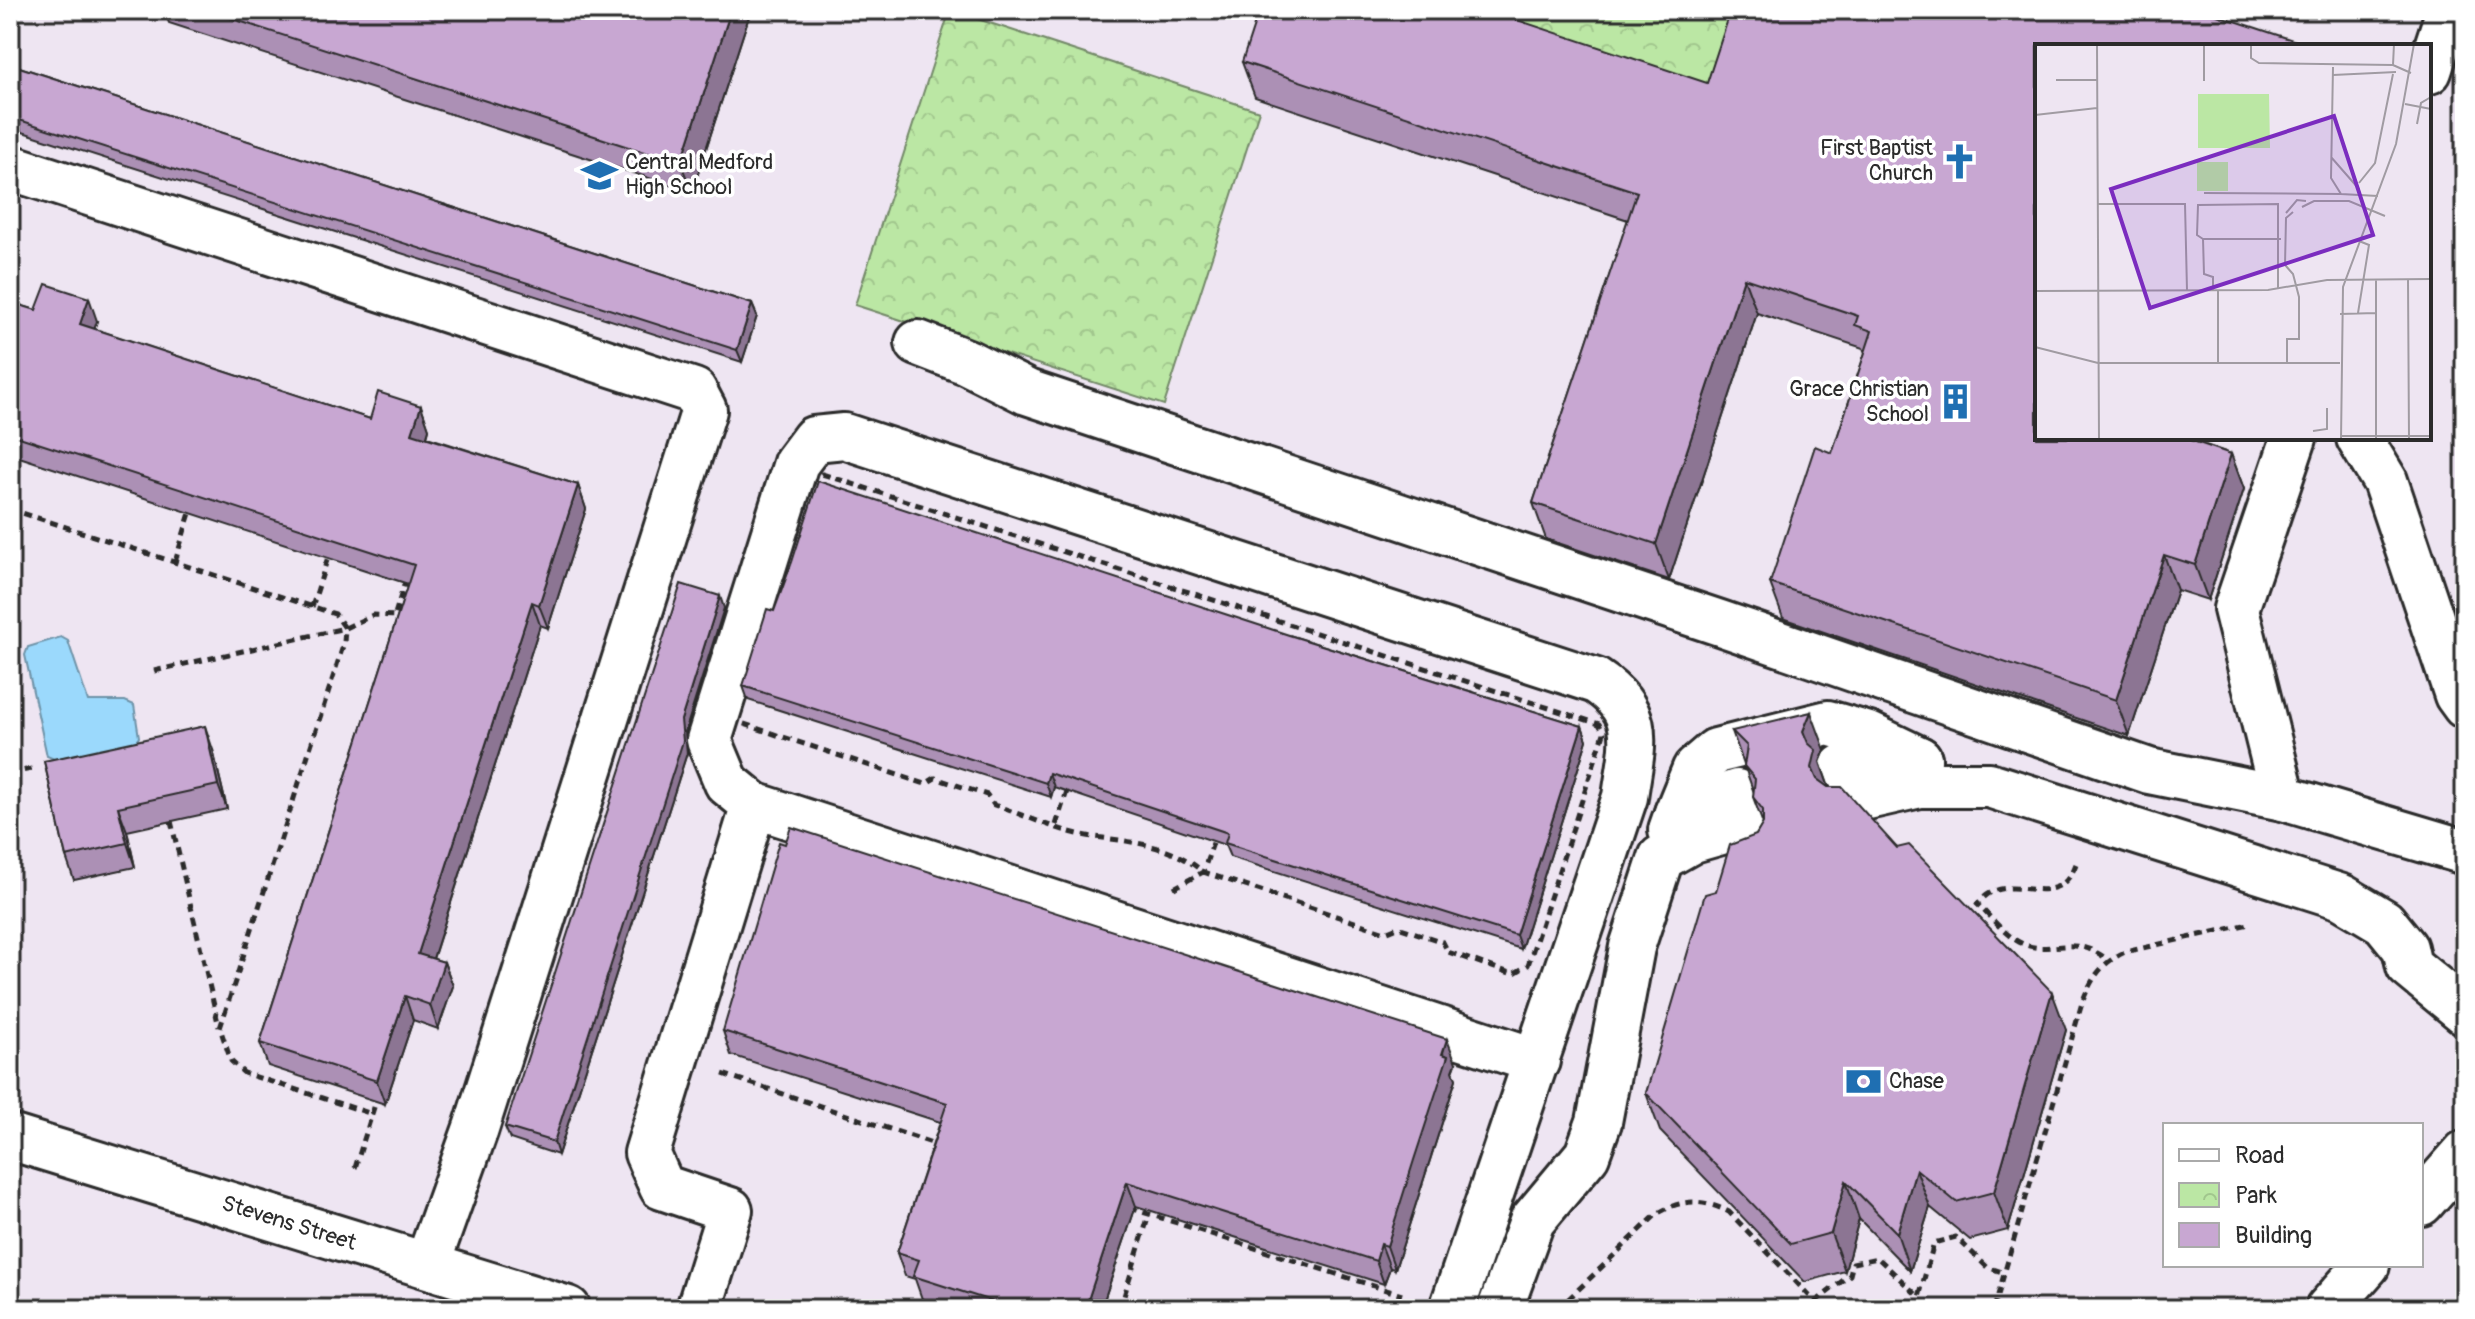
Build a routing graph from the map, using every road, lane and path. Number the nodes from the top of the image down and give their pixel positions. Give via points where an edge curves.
1 (2449, 10) edge
2 (2431, 65) edge
3 (10, 167) edge
4 (918, 343) dead end
5 (2293, 440) edge
6 (2360, 440) edge
7 (10, 509) edge
8 (190, 513) edge
9 (328, 557) edge
10 (175, 562) junction
11 (1137, 575) junction
12 (405, 582) edge
13 (1132, 590) edge
14 (312, 607) junction
15 (395, 614) junction
16 (412, 620) edge
17 (1284, 623) junction
18 (345, 628) junction
19 (1279, 638) edge
20 (154, 671) dead end
21 (2465, 706) edge
22 (1919, 759) junction
23 (32, 769) dead end
24 (10, 773) edge
25 (1070, 781) edge
26 (1989, 785) junction
27 (2283, 798) junction
28 (754, 805) junction
29 (1677, 813) junction
30 (2090, 818) junction
31 (171, 821) edge
32 (1056, 825) junction
33 (1218, 828) edge
34 (2465, 852) edge
35 (1203, 872) junction
36 (1655, 877) junction
37 (1977, 904) junction
38 (1967, 911) edge
39 (2250, 924) dead end
40 (2108, 960) junction
41 (2465, 1012) edge
42 (220, 1028) junction
43 (1537, 1061) junction
44 (716, 1071) dead end
45 (376, 1101) edge
46 (372, 1114) junction
47 (10, 1137) edge
48 (951, 1149) edge
49 (2465, 1153) edge
50 (355, 1168) dead end
51 (2423, 1201) edge
52 (1122, 1206) edge
53 (1149, 1215) junction
54 (427, 1265) junction
55 (2365, 1267) edge
56 (2005, 1273) junction
57 (1409, 1282) dead end
58 (1919, 1297) junction
59 (1815, 1302) junction
60 (568, 1309) edge
61 (699, 1309) edge
62 (1120, 1309) edge
63 (1452, 1309) edge
64 (1500, 1309) edge
65 (1558, 1309) edge
66 (1822, 1309) edge
67 (1921, 1309) edge
68 (1994, 1309) edge
69 (2328, 1309) edge

1 - 2 street
3 - 54 street via 694,391 704,410 476,1128
4 - 27 street via 1027,392 2149,771
5 - 27 street via 2236,609
6 - 21 street via 2385,481
7 - 10 path
8 - 10 path
9 - 14 path
10 - 14 path
11 - 13 path
11 - 17 path
11 - 32 path via 822,474 815,478 735,721 925,784 935,778
12 - 15 path
14 - 18 path via 335,614
15 - 16 path
15 - 18 path via 373,615
17 - 19 path
17 - 35 path via 1599,724 1604,733 1528,965 1513,974 1448,952 1443,942 1398,927 1385,932
18 - 20 path
18 - 42 path
22 - 26 street
22 - 26 street via 1850,799 1920,785
22 - 29 street via 1828,723 1716,751 1695,769
23 - 24 path
25 - 32 path
26 - 30 street
27 - 34 street
28 - 43 street
28 - 43 street via 727,783 709,740 796,463 814,439 844,436 1596,681 1617,695 1631,719 1633,743 1625,797
28 - 61 street via 647,1153 662,1187 730,1210
29 - 36 street
29 - 36 street via 1745,824 1693,840
30 - 37 path via 2066,881 2050,889 1993,891
30 - 41 street via 2342,897 2384,922 2405,948 2409,966
31 - 42 path
32 - 35 path via 1188,858
33 - 35 path
36 - 64 street via 1632,947 1599,1122 1587,1155 1532,1221
37 - 38 path
37 - 40 path via 2019,942 2080,944
39 - 40 path
40 - 56 path via 2082,1003
42 - 46 path via 231,1061 244,1073
43 - 63 street
44 - 48 path
45 - 46 path
46 - 50 path
47 - 54 street, Stevens Street
49 - 51 street
52 - 53 path
53 - 57 path via 1405,1296
53 - 62 path
54 - 60 street, Stevens Street
55 - 69 street
56 - 58 path via 1987,1267 1956,1237 1934,1243
56 - 68 path
58 - 59 path via 1878,1258 1853,1263 1850,1275
58 - 67 path
59 - 65 path via 1729,1212 1692,1201 1657,1214
59 - 66 path

